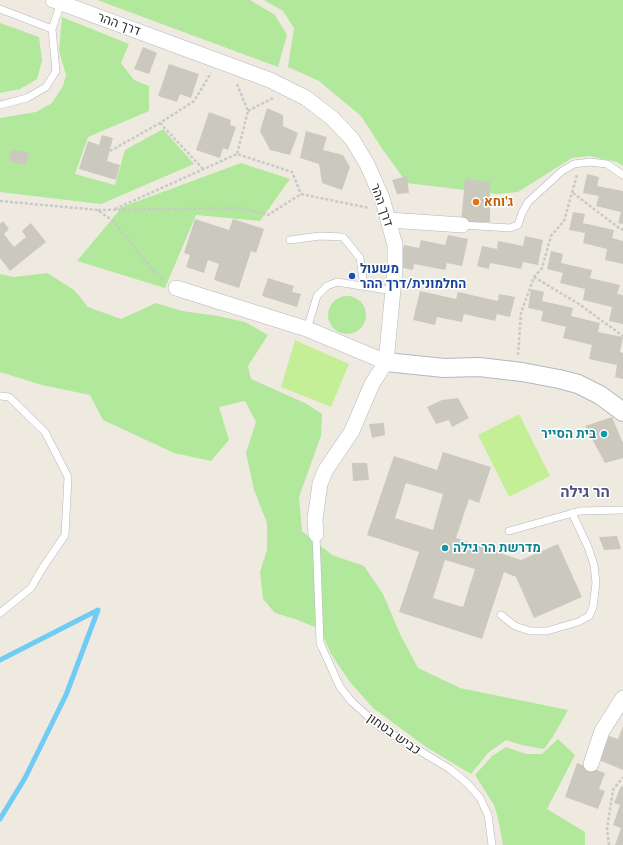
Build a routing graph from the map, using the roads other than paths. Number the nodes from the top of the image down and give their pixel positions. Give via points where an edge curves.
1 (57, 2) edge
2 (0, 9) edge
3 (52, 29) junction
4 (0, 105) edge
5 (623, 175) edge
6 (388, 216) junction
7 (462, 225) joint
8 (290, 240) dead end
9 (364, 286) junction
10 (176, 288) road end
11 (393, 291) junction
12 (307, 329) junction
13 (386, 362) junction
14 (0, 396) edge
15 (623, 412) edge
16 (623, 510) edge
17 (572, 513) junction
18 (509, 531) dead end
19 (316, 534) joint
20 (0, 613) edge
21 (501, 615) dead end
22 (623, 698) edge
23 (592, 764) dead end
24 (492, 845) edge

1 - 3 lane
1 - 6 street, דרך ההר via 270,80 306,98 332,118 352,139 367,164
2 - 3 lane
3 - 4 lane via 56,71 46,87 28,98
5 - 7 lane via 607,164 574,164 562,171 528,202 518,225 510,228
6 - 7 street
6 - 11 street, דרך ההר via 395,245
8 - 9 lane via 320,236 344,237 360,258
9 - 11 lane
9 - 12 lane via 337,282 327,286 318,296
10 - 12 street
11 - 13 street, דרך ההר
12 - 13 street
13 - 15 street via 444,368 479,367 559,378 600,395
13 - 19 street via 372,384 352,431 325,471 320,484 315,519
14 - 20 lane via 9,397 45,432 68,477 65,534 31,588
16 - 17 lane
17 - 18 lane
17 - 21 lane via 594,565 596,583 593,607 589,616 547,631 530,631 515,626
19 - 24 lane, כביש בטחון via 320,643 340,687 352,702 380,727 467,782 480,798 488,815
22 - 23 street via 602,731

